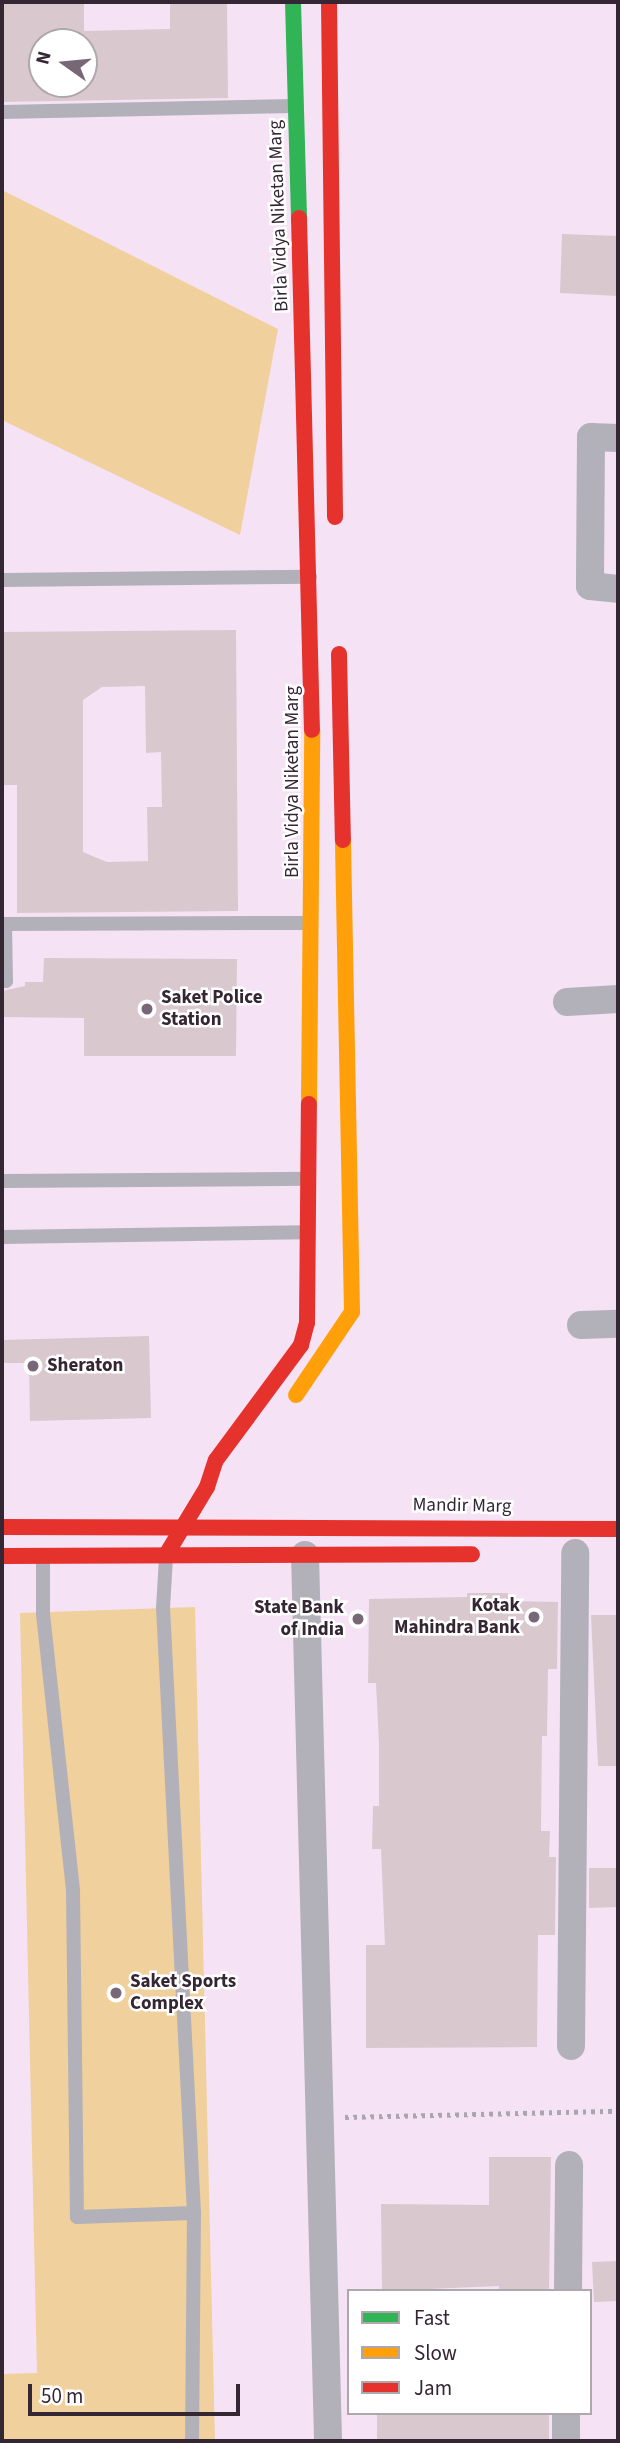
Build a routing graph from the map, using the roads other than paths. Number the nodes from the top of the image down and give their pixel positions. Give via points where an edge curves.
1 (293, 2) edge
2 (329, 2) edge
3 (331, 102) junction
4 (296, 106) junction
5 (2, 112) edge
6 (618, 438) edge
7 (335, 532) dead end
8 (318, 577) junction
9 (2, 580) edge
10 (618, 589) edge
11 (339, 643) dead end
12 (345, 921) junction
13 (314, 923) junction
14 (3, 924) edge
15 (2, 981) edge
16 (618, 999) edge
17 (567, 1002) dead end
18 (309, 1179) junction
19 (2, 1181) edge
20 (310, 1232) junction
21 (2, 1237) edge
22 (618, 1324) edge
23 (581, 1325) dead end
24 (284, 1410) dead end
25 (226, 1480) dead end
26 (207, 1487) junction
27 (184, 1526) junction
28 (2, 1527) edge
29 (618, 1529) edge
30 (577, 1553) dead end
31 (494, 1554) dead end
32 (166, 1555) junction
33 (305, 1555) junction
34 (2, 1556) edge
35 (43, 1556) junction
36 (571, 2046) dead end
37 (569, 2165) dead end
38 (194, 2213) junction
39 (568, 2289) edge
40 (566, 2415) edge
41 (192, 2441) edge
42 (328, 2441) edge
43 (566, 2441) edge

1 - 4 street, Birla Vidya Niketan Marg
2 - 3 street
3 - 4 street
3 - 7 street
4 - 5 lane
4 - 8 street, Birla Vidya Niketan Marg
6 - 10 street via 591,437 590,559 590,586
8 - 9 lane
8 - 13 street, Birla Vidya Niketan Marg
11 - 12 street
12 - 13 street
12 - 24 street via 352,1312
13 - 14 lane
13 - 18 street, Birla Vidya Niketan Marg
14 - 15 lane via 6,981
16 - 17 street
18 - 19 lane
18 - 20 street, Birla Vidya Niketan Marg
20 - 21 lane
20 - 26 street, Birla Vidya Niketan Marg via 307,1323 301,1345 216,1460
22 - 23 street
25 - 26 street
26 - 27 street, Birla Vidya Niketan Marg
27 - 28 street, Mandir Marg
27 - 29 street, Mandir Marg
27 - 32 street, Birla Vidya Niketan Marg
30 - 36 street
31 - 33 street
32 - 33 street
32 - 35 street
32 - 38 lane via 163,1608
33 - 42 street via 316,2117
34 - 35 street
35 - 38 lane via 43,1614 73,1891 78,2217
37 - 39 street
38 - 41 lane
40 - 43 street

